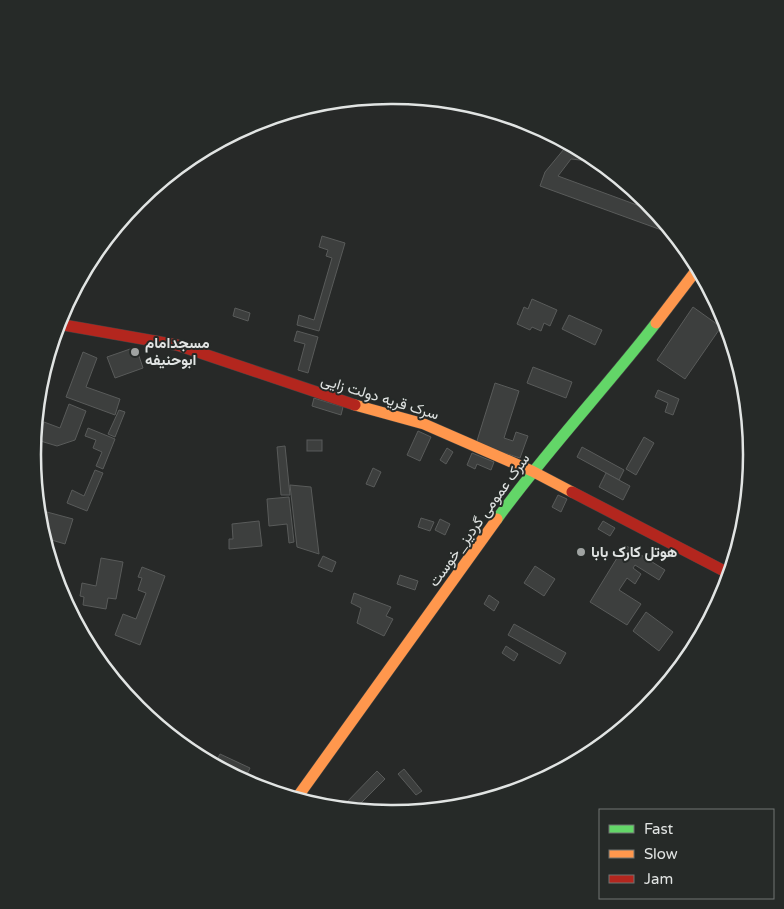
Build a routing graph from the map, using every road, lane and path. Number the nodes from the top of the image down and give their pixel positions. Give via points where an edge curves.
1 (693, 274) edge
2 (66, 325) edge
3 (532, 471) junction
4 (723, 571) edge
5 (300, 793) edge

1 - 3 main road, سرک عمومی گردیز_خوست via 623,366
2 - 3 main road, سرک قریه دولت زایی via 177,345 324,396 424,424
3 - 4 main road, سرک قریه دولت زایی
3 - 5 main road, سرک عمومی گردیز_خوست

